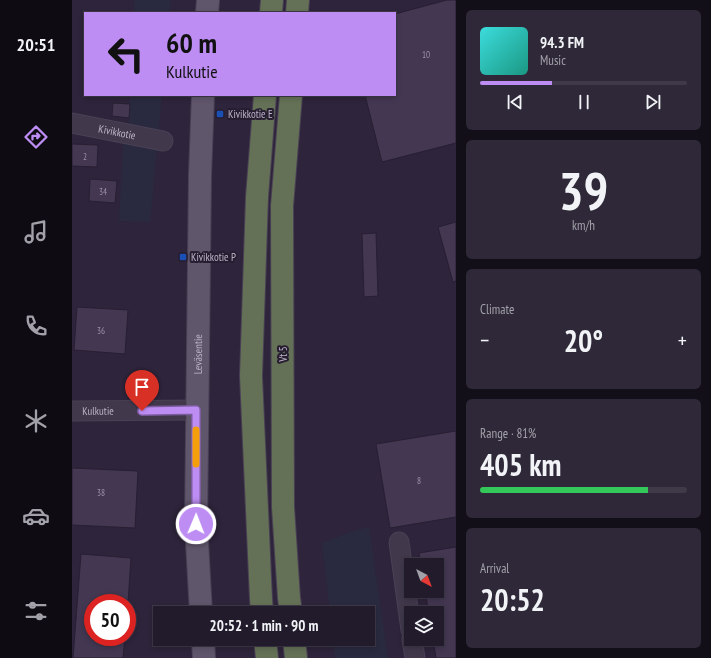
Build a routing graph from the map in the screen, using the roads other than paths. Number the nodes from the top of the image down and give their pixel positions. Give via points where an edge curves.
1 (208, 0) edge
2 (272, 0) edge
3 (298, 0) edge
4 (208, 12) edge
5 (271, 12) edge
6 (298, 12) edge
7 (203, 96) edge
8 (265, 96) edge
9 (291, 96) edge
10 (72, 124) edge
11 (163, 141) dead end
12 (196, 410) junction
13 (72, 411) edge
14 (399, 542) dead end
15 (201, 606) edge
16 (261, 606) edge
17 (290, 606) edge
18 (408, 606) edge
19 (203, 646) edge
20 (258, 646) edge
21 (266, 646) edge
22 (295, 646) edge
23 (413, 646) edge
24 (204, 658) edge
25 (257, 658) edge
26 (267, 658) edge
27 (296, 658) edge
28 (415, 658) edge

1 - 4 main road
2 - 5 highway
3 - 6 highway
7 - 12 main road, Leväsentie
8 - 16 highway via 257,197 252,376
9 - 17 highway, Vt 5 via 282,206 283,507
10 - 11 street, Kivikkotie
12 - 13 street, Kulkutie
12 - 15 main road, Leväsentie via 196,524
14 - 18 street
19 - 24 main road
20 - 25 highway
21 - 26 highway
22 - 27 highway
23 - 28 street

